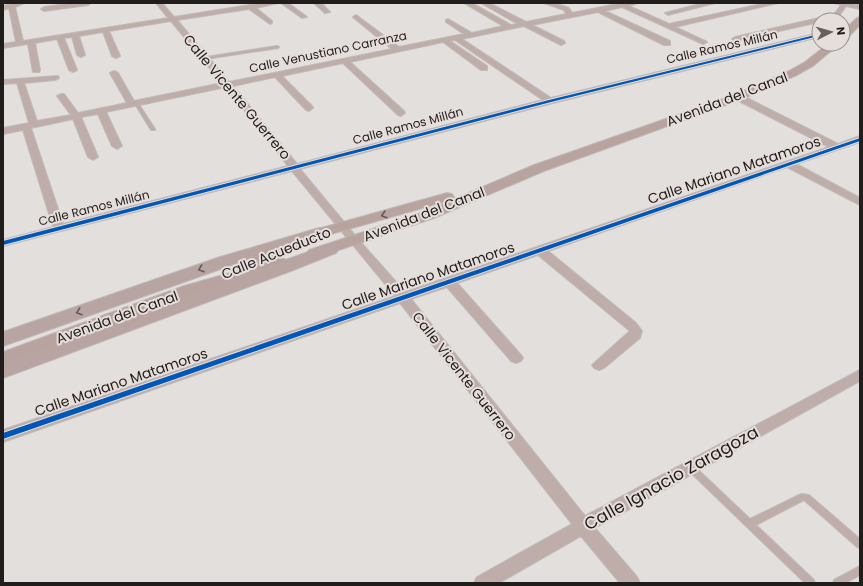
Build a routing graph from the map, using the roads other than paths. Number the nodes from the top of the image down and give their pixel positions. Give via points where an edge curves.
1 (21, 3) edge
2 (88, 3) edge
3 (159, 3) edge
4 (275, 3) edge
5 (284, 3) edge
6 (317, 3) edge
7 (467, 3) edge
8 (484, 3) edge
9 (547, 3) edge
10 (634, 3) edge
11 (712, 3) edge
12 (776, 3) edge
13 (262, 4) edge
14 (841, 4) edge
15 (218, 5) dead end
16 (622, 5) junction
17 (12, 6) junction
18 (251, 7) junction
19 (3, 8) edge
20 (860, 8) edge
21 (44, 9) dead end
22 (599, 10) junction
23 (328, 12) dead end
24 (668, 13) dead end
25 (200, 15) junction
26 (304, 16) dead end
27 (570, 16) junction
28 (356, 17) dead end
29 (172, 20) junction
30 (860, 20) edge
31 (448, 21) dead end
32 (270, 22) dead end
33 (811, 22) edge
34 (524, 24) junction
35 (668, 26) junction
36 (509, 27) junction
37 (851, 28) edge
38 (105, 30) junction
39 (75, 34) junction
40 (471, 35) junction
41 (60, 37) junction
42 (811, 37) edge
43 (456, 38) junction
44 (735, 39) dead end
45 (444, 40) junction
46 (31, 41) junction
47 (703, 42) dead end
48 (20, 43) junction
49 (561, 43) dead end
50 (667, 43) dead end
51 (3, 46) edge
52 (277, 47) dead end
53 (398, 50) junction
54 (824, 52) edge
55 (81, 55) dead end
56 (116, 56) dead end
57 (206, 58) junction
58 (344, 61) junction
59 (484, 68) dead end
60 (36, 70) dead end
61 (73, 70) dead end
62 (114, 73) dead end
63 (277, 75) junction
64 (55, 78) dead end
65 (20, 80) junction
66 (3, 82) edge
67 (228, 85) junction
68 (61, 96) dead end
69 (738, 97) junction
70 (550, 100) junction
71 (134, 104) junction
72 (309, 108) dead end
73 (100, 111) junction
74 (401, 113) dead end
75 (76, 116) junction
76 (30, 125) junction
77 (152, 129) dead end
78 (3, 131) edge
79 (860, 139) edge
80 (117, 146) dead end
81 (836, 147) junction
82 (94, 156) dead end
83 (788, 164) junction
84 (295, 168) junction
85 (503, 182) junction
86 (860, 202) edge
87 (342, 226) junction
88 (59, 228) junction
89 (324, 241) junction
90 (354, 241) junction
91 (3, 242) edge
92 (539, 250) junction
93 (449, 282) junction
94 (403, 298) junction
95 (3, 338) edge
96 (516, 358) dead end
97 (3, 359) edge
98 (599, 366) dead end
99 (3, 370) edge
100 (860, 375) edge
101 (3, 436) edge
102 (690, 468) junction
103 (749, 524) junction
104 (583, 526) junction
105 (860, 544) edge
106 (860, 570) edge
107 (483, 583) edge
108 (631, 583) edge
109 (811, 583) edge
110 (837, 583) edge

1 - 17 street
2 - 21 street
3 - 29 street, Calle Vicente Guerrero
4 - 13 street
5 - 26 street
6 - 23 street
7 - 36 street
8 - 34 street
9 - 27 street via 568,9
10 - 16 street, Calle Venustiano Carranza
11 - 24 street
12 - 35 street
13 - 18 street
14 - 20 street
15 - 25 street via 200,10
16 - 22 street, Calle Venustiano Carranza
16 - 35 street
17 - 19 street
17 - 48 street
18 - 25 street
18 - 32 street
22 - 27 street, Calle Venustiano Carranza
22 - 50 street
25 - 29 street
27 - 34 street, Calle Venustiano Carranza
28 - 53 street
29 - 38 street
29 - 57 street, Calle Vicente Guerrero
30 - 37 main road
31 - 40 street
33 - 44 street
34 - 36 street, Calle Venustiano Carranza
34 - 49 street
35 - 47 street
36 - 40 street, Calle Venustiano Carranza
38 - 39 street
38 - 56 street
39 - 41 street
39 - 55 street
40 - 43 street, Calle Venustiano Carranza
41 - 46 street
41 - 61 street
42 - 70 street, Calle Ramos Millán
43 - 45 street, Calle Venustiano Carranza
43 - 70 street
45 - 53 street, Calle Venustiano Carranza
45 - 59 street
46 - 48 street
46 - 60 street
48 - 51 street
52 - 57 lane
53 - 58 street, Calle Venustiano Carranza
54 - 69 main road, Avenida del Canal via 798,70
57 - 67 street, Calle Vicente Guerrero
58 - 63 street, Calle Venustiano Carranza
58 - 74 street
62 - 71 street
63 - 67 street, Calle Venustiano Carranza
63 - 72 street
64 - 65 street
65 - 66 street
65 - 76 street
67 - 71 street, Calle Venustiano Carranza
67 - 84 street, Calle Vicente Guerrero
68 - 75 street
69 - 81 street
69 - 85 main road, Avenida del Canal
70 - 84 street, Calle Ramos Millán
71 - 73 street, Calle Venustiano Carranza
71 - 77 lane
73 - 75 street, Calle Venustiano Carranza
73 - 80 street
75 - 76 street, Calle Venustiano Carranza
75 - 82 street
76 - 78 street, Calle Venustiano Carranza
76 - 88 street
79 - 81 street, Calle Mariano Matamoros
81 - 83 street, Calle Mariano Matamoros
83 - 86 street
83 - 92 street, Calle Mariano Matamoros
84 - 87 street, Calle Vicente Guerrero
84 - 88 street, Calle Ramos Millán
85 -> 87 main road, Calle Acueducto
85 - 90 main road, Avenida del Canal via 429,215
87 - 89 main road, Calle Acueducto
87 - 90 street, Calle Vicente Guerrero
88 - 91 street, Calle Ramos Millán
89 - 90 main road, Avenida del Canal
89 -> 95 main road via 226,261
89 - 97 main road, Avenida del Canal
89 - 99 main road via 285,267
90 - 94 street, Calle Vicente Guerrero
92 - 93 street, Calle Mariano Matamoros
92 - 98 street via 636,331 635,335
93 - 94 street, Calle Mariano Matamoros
93 - 96 street
94 - 101 street, Calle Mariano Matamoros
94 - 104 street, Calle Vicente Guerrero
100 - 102 street, Calle Ignacio Zaragoza
102 - 103 lane
102 - 104 street, Calle Ignacio Zaragoza
103 - 105 lane via 806,497
103 - 109 lane
104 - 107 street, Calle Ignacio Zaragoza
104 - 108 street, Calle Vicente Guerrero
106 - 110 lane

